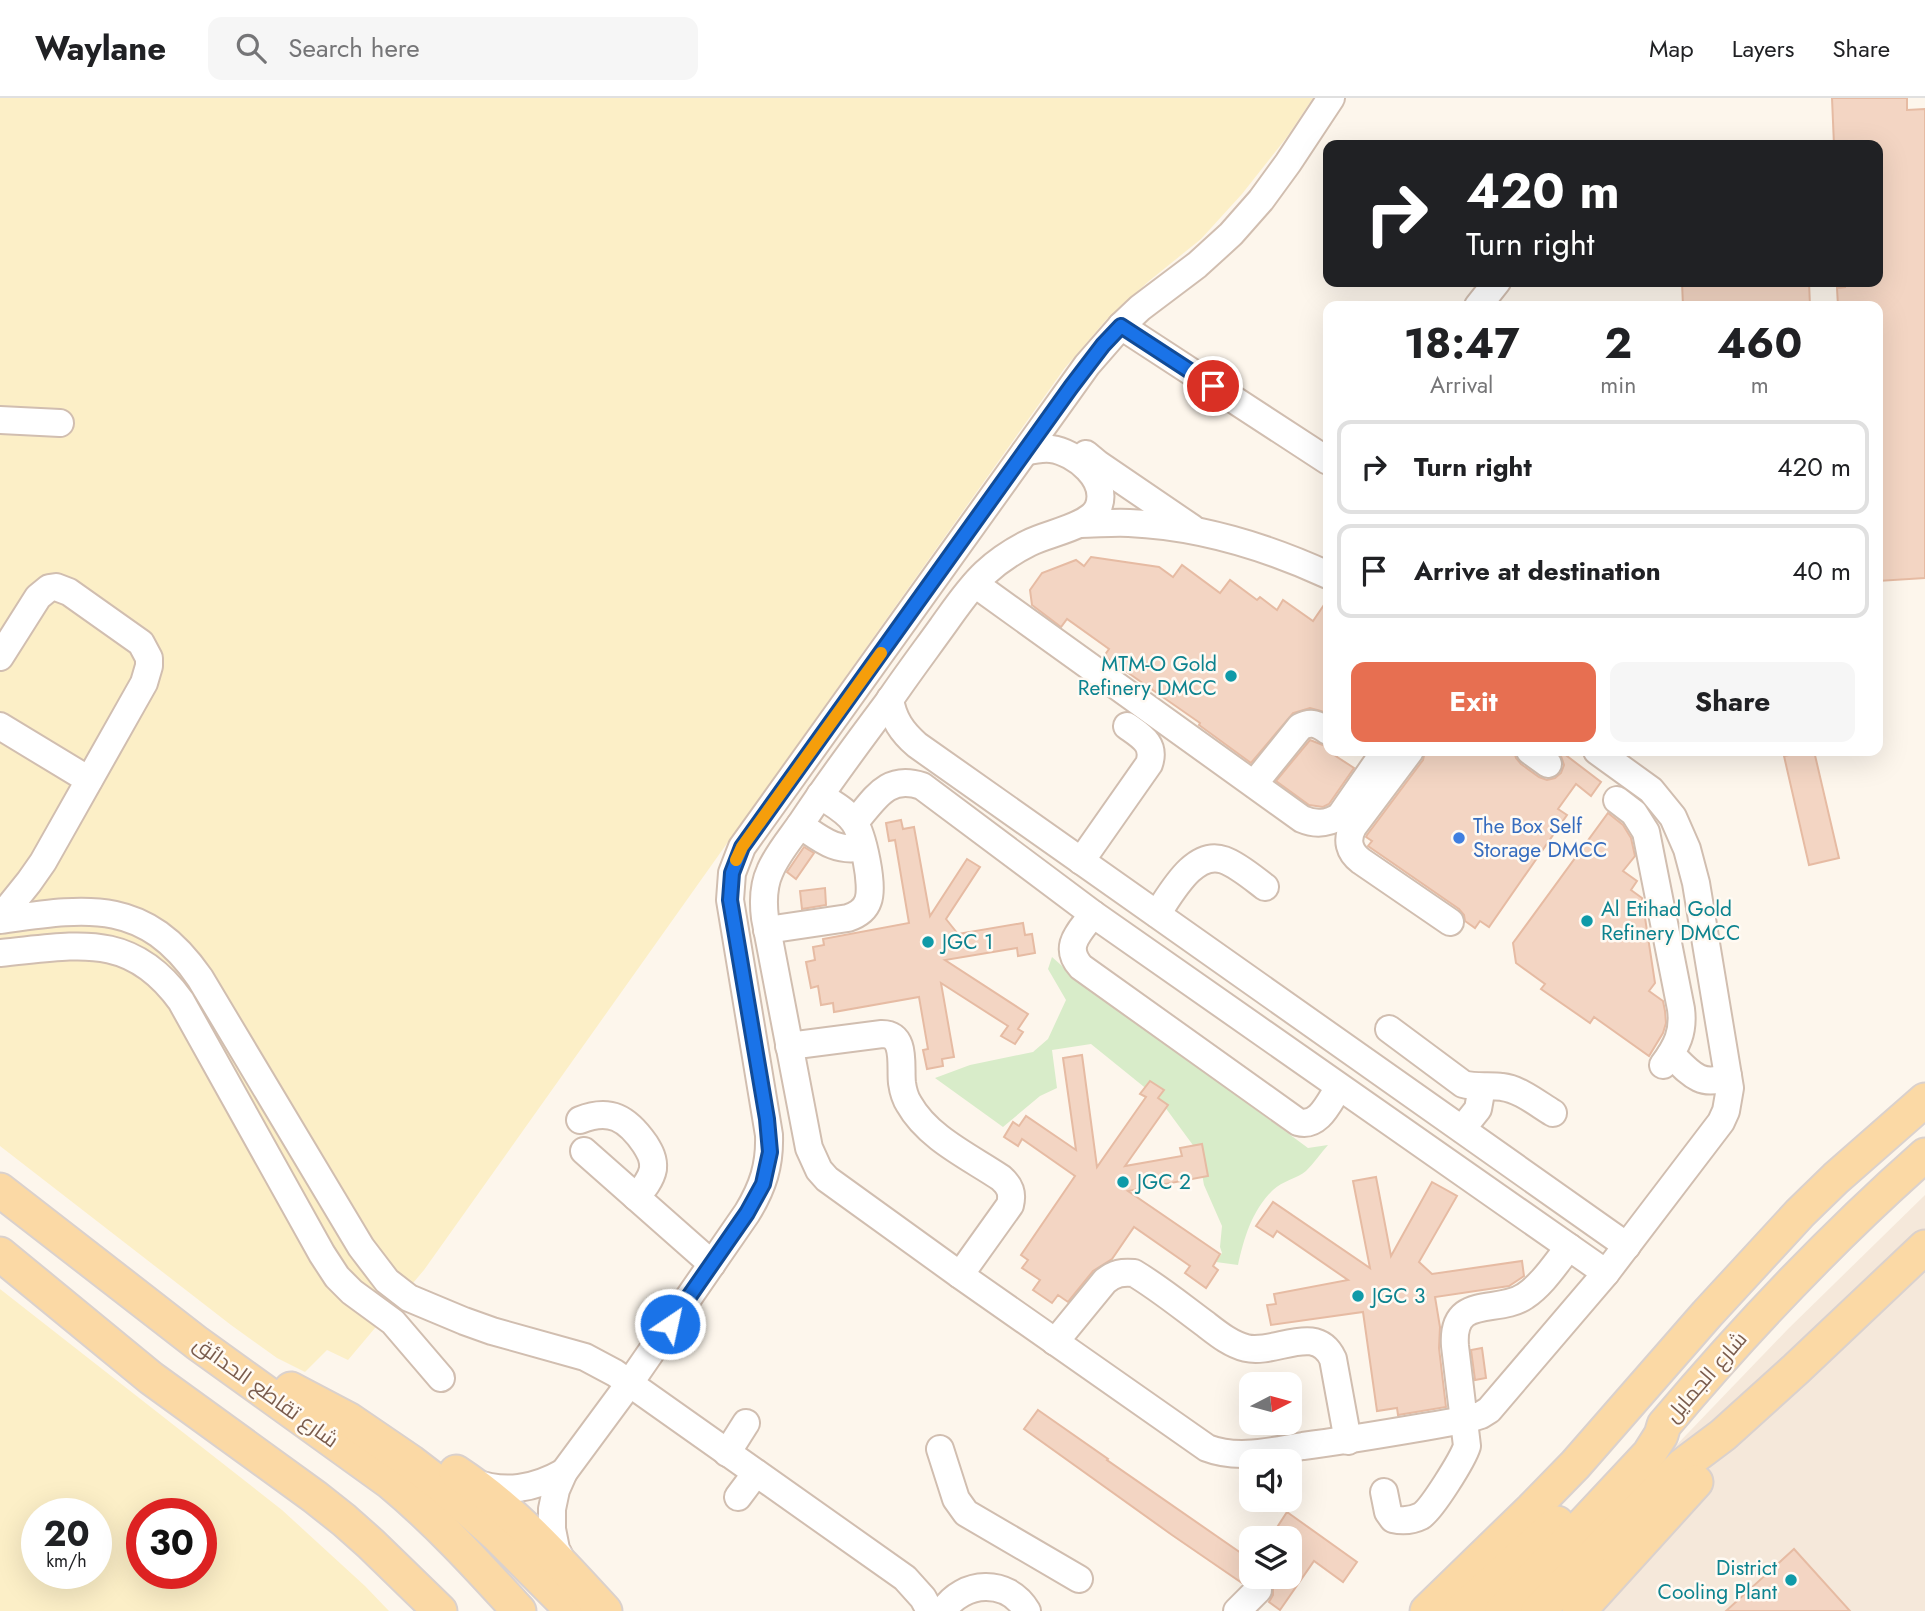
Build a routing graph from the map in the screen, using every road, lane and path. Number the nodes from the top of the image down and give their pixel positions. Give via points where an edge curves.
1 (1331, 98) edge
2 (1493, 287) edge
3 (1482, 301) edge
4 (1121, 326) junction
5 (1055, 409) junction
6 (0, 420) edge
7 (60, 423) dead end
8 (1025, 452) junction
9 (1323, 458) edge
10 (1086, 460) junction
11 (1132, 487) junction
12 (1127, 523) junction
13 (1080, 524) junction
14 (1199, 533) junction
15 (1323, 573) edge
16 (975, 584) junction
17 (0, 657) edge
18 (890, 699) junction
19 (0, 726) edge
20 (1127, 726) dead end
21 (1323, 727) edge
22 (1372, 756) edge
23 (1406, 756) edge
24 (1604, 756) edge
25 (89, 780) junction
26 (1254, 785) junction
27 (820, 795) junction
28 (1617, 800) dead end
29 (800, 825) junction
30 (859, 835) junction
31 (1081, 861) junction
32 (1265, 887) dead end
33 (1093, 914) junction
34 (1157, 914) junction
35 (122, 916) junction
36 (0, 919) edge
37 (1450, 922) dead end
38 (767, 930) junction
39 (106, 948) junction
40 (0, 953) edge
41 (1390, 1029) dead end
42 (789, 1046) junction
43 (1728, 1076) junction
44 (1476, 1086) junction
45 (1339, 1087) junction
46 (1925, 1100) edge
47 (1553, 1113) dead end
48 (580, 1120) dead end
49 (1458, 1126) junction
50 (584, 1151) dead end
51 (1925, 1155) edge
52 (0, 1189) edge
53 (636, 1197) junction
54 (1627, 1245) junction
55 (1569, 1247) junction
56 (1925, 1247) edge
57 (0, 1254) edge
58 (712, 1264) junction
59 (1606, 1273) junction
60 (960, 1275) junction
61 (398, 1290) junction
62 (382, 1312) junction
63 (1055, 1342) junction
64 (197, 1343) junction
65 (441, 1378) dead end
66 (629, 1384) junction
67 (348, 1419) junction
68 (1465, 1420) junction
69 (746, 1423) dead end
70 (1664, 1425) junction
71 (1723, 1435) junction
72 (1348, 1441) junction
73 (940, 1449) dead end
74 (727, 1453) junction
75 (564, 1472) junction
76 (755, 1473) junction
77 (469, 1480) junction
78 (1384, 1492) dead end
79 (738, 1497) dead end
80 (565, 1567) junction
81 (905, 1578) junction
82 (1079, 1579) dead end
83 (966, 1590) junction
84 (1258, 1590) dead end
85 (427, 1604) edge
86 (519, 1611) edge
87 (573, 1611) edge
88 (605, 1611) edge
89 (930, 1611) edge
90 (943, 1611) edge
91 (1027, 1611) edge
92 (1237, 1611) edge
93 (1427, 1611) edge
94 (1461, 1611) edge
95 (1502, 1611) edge
96 (1538, 1611) edge
97 (1579, 1611) edge

1 - 4 street via 1268,191 1231,234
2 - 3 street
4 - 5 street
4 - 9 street
5 - 8 street
5 - 10 street via 1060,428
6 - 7 street
8 - 10 street via 1049,449
8 - 58 street via 736,859 730,900 770,1152 756,1198
10 - 11 street
10 - 13 street via 1100,502 1093,516
11 - 12 street via 1135,509
11 - 14 street
12 - 13 street
12 - 14 street
13 - 16 street via 1030,542
14 - 15 street via 1273,552
16 - 18 street
16 - 26 street
17 - 25 street via 38,597 56,587 141,643 149,658 147,675
18 - 27 street
18 - 31 street via 895,719 917,745
19 - 25 street
20 - 31 street via 1148,743 1152,753 1149,764
21 - 26 street via 1311,723 1300,727
22 - 26 street via 1345,811 1326,823 1303,819
23 - 37 street via 1353,827 1349,846 1360,861
24 - 43 street via 1651,790 1688,849
25 - 36 street via 43,862
27 - 29 street
27 - 30 street via 843,811
28 - 43 street via 1641,822 1648,842 1683,1021 1667,1060 1700,1080
29 - 30 street via 845,849
29 - 38 street via 766,882
30 - 33 street via 879,793 899,782 911,782
30 - 38 street via 870,891 864,909 848,918
31 - 34 street
32 - 34 street via 1226,860 1200,861
33 - 45 street
33 - 45 street via 1072,948 1081,967 1298,1122 1317,1120
34 - 49 street
35 - 36 street via 83,910
35 - 39 street
35 - 61 street via 159,934 188,961 361,1247 377,1271
38 - 42 street
39 - 40 street via 75,945
39 - 62 street via 136,959 172,988 322,1254 352,1292
41 - 44 street via 1463,1084
42 - 60 street via 809,1148 819,1170
42 - 60 street via 892,1036 900,1050 905,1095 918,1117 1010,1187 1010,1205
43 - 54 street via 1729,1100 1721,1122
44 - 47 street via 1508,1088
44 - 49 street via 1478,1109
45 - 55 street
46 - 93 main road via 1800,1213 1575,1465
48 - 53 street via 609,1115 635,1129 653,1160 651,1177
49 - 54 street
50 - 53 street
51 - 70 main road, شارع الجمايل via 1802,1271
52 - 64 main road, شارع تقاطع الحدائق
53 - 58 street
54 - 59 street
55 - 59 street
55 - 68 street via 1528,1294 1462,1316 1455,1330 1455,1346
56 - 71 main road, شارع الجمايل
57 - 85 main road via 151,1378 344,1520
58 - 66 street
59 - 68 street via 1496,1404
60 - 63 street
61 - 62 street
61 - 66 street via 473,1324 585,1357
62 - 65 street
63 - 72 street via 1216,1451 1247,1454
63 - 72 street via 1105,1281 1123,1272 1134,1273 1241,1346 1263,1349 1302,1341 1321,1343 1333,1359
64 - 67 main road
64 - 86 main road, شارع تقاطع الحدائق via 417,1505
66 - 74 street
66 - 75 street
67 - 77 main road via 400,1440
67 - 87 main road via 441,1485
68 - 72 street
68 - 78 street via 1463,1458 1423,1514 1394,1519
69 - 74 street
70 - 94 main road via 1634,1445
70 - 95 main road, شارع الجمايل via 1649,1454
71 - 96 main road, شارع الجمايل via 1683,1465
71 - 97 main road via 1698,1479
73 - 82 street via 956,1499 967,1513
74 - 76 street
75 - 77 street via 518,1489 493,1488
75 - 80 street via 552,1509 552,1529
76 - 79 street
76 - 81 street
77 - 80 main road
80 - 88 main road
81 - 83 street via 929,1587
81 - 89 street
83 - 90 street
83 - 91 street via 1004,1590
84 - 92 street

